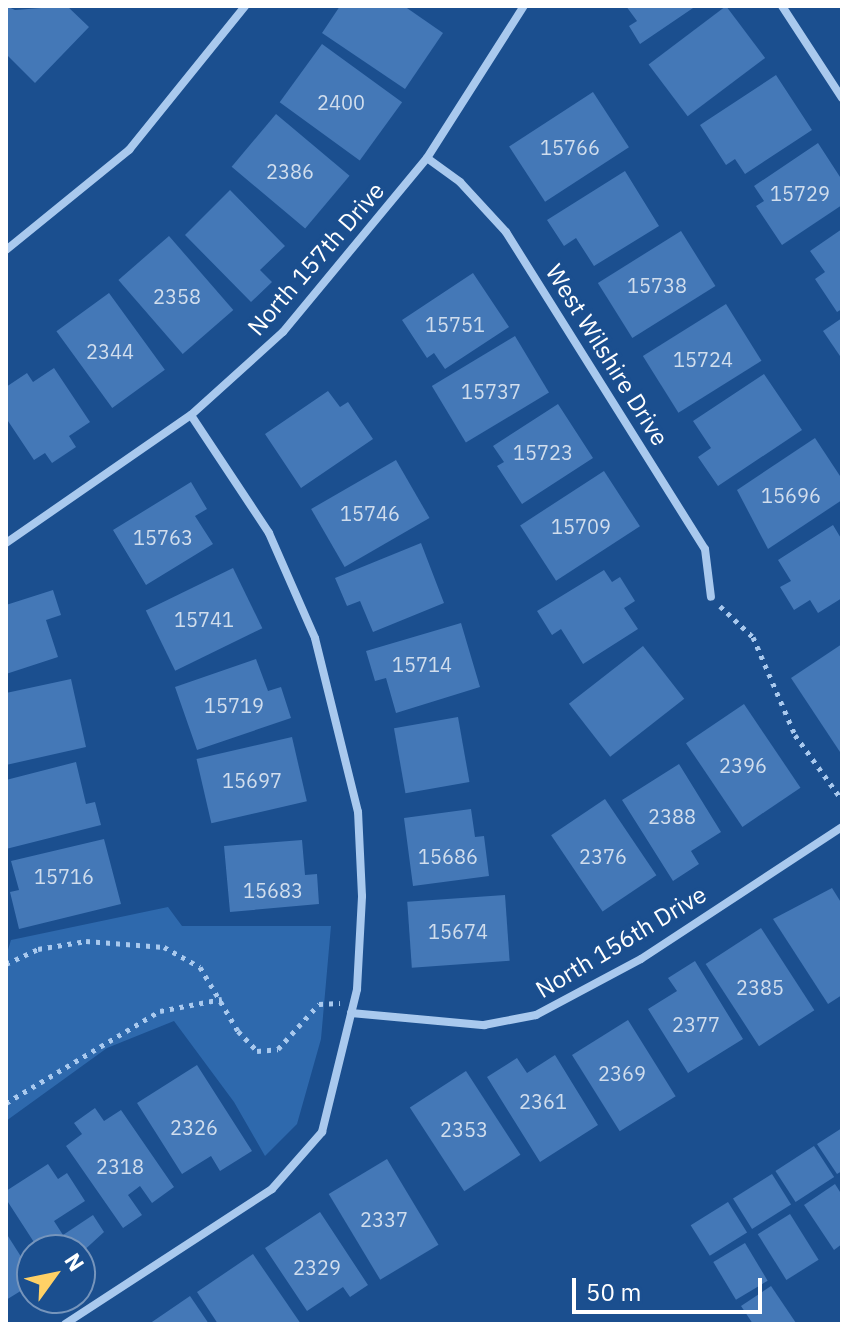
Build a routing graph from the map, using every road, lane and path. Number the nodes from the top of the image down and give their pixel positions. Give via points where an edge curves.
1 (245, 6) edge
2 (511, 6) edge
3 (782, 6) edge
4 (522, 9) edge
5 (842, 98) edge
6 (427, 158) junction
7 (6, 250) edge
8 (191, 415) junction
9 (6, 543) edge
10 (711, 597) joint
11 (842, 800) edge
12 (842, 827) edge
13 (6, 964) edge
14 (222, 999) junction
15 (352, 1008) junction
16 (6, 1103) edge
17 (65, 1324) edge

1 - 7 street via 129,150
2 - 4 street
3 - 5 street
4 - 6 street, North 157th Drive
6 - 8 street, North 157th Drive via 283,332
6 - 10 street, West Wilshire Drive via 460,182 506,232 705,549
8 - 9 street, North 157th Drive
8 - 15 street via 269,533 320,653 358,812 362,896
10 - 11 path via 753,637 795,735
12 - 15 street, North 156th Drive via 641,959 536,1015 484,1025
13 - 14 path via 61,943 140,942 191,958
14 - 15 path via 249,1045 267,1052 287,1042 319,1004
14 - 16 path via 160,1011
15 - 17 street via 322,1132 272,1189

